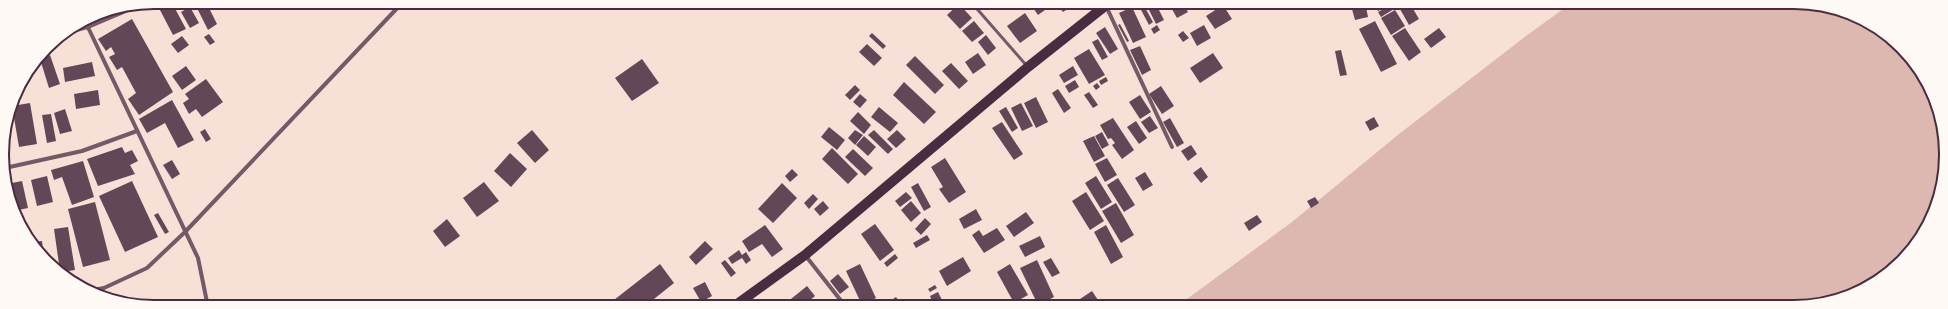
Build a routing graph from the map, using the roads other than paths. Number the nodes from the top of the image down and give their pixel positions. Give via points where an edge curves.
1 (396, 9) edge
2 (977, 9) edge
3 (1102, 9) edge
4 (1110, 9) edge
5 (121, 13) edge
6 (88, 27) junction
7 (81, 29) edge
8 (1028, 67) junction
9 (137, 131) junction
10 (1172, 147) dead end
11 (9, 167) edge
12 (185, 232) junction
13 (805, 255) junction
14 (99, 289) edge
15 (207, 300) edge
16 (743, 300) edge
17 (840, 300) edge

1 - 12 street
2 - 8 lane
3 - 8 main road
4 - 10 street
5 - 6 street
6 - 7 street
6 - 9 street
8 - 13 main road
9 - 11 street via 82,151
9 - 12 street
12 - 14 street via 147,268
12 - 15 street via 198,258
13 - 16 main road
13 - 17 street

